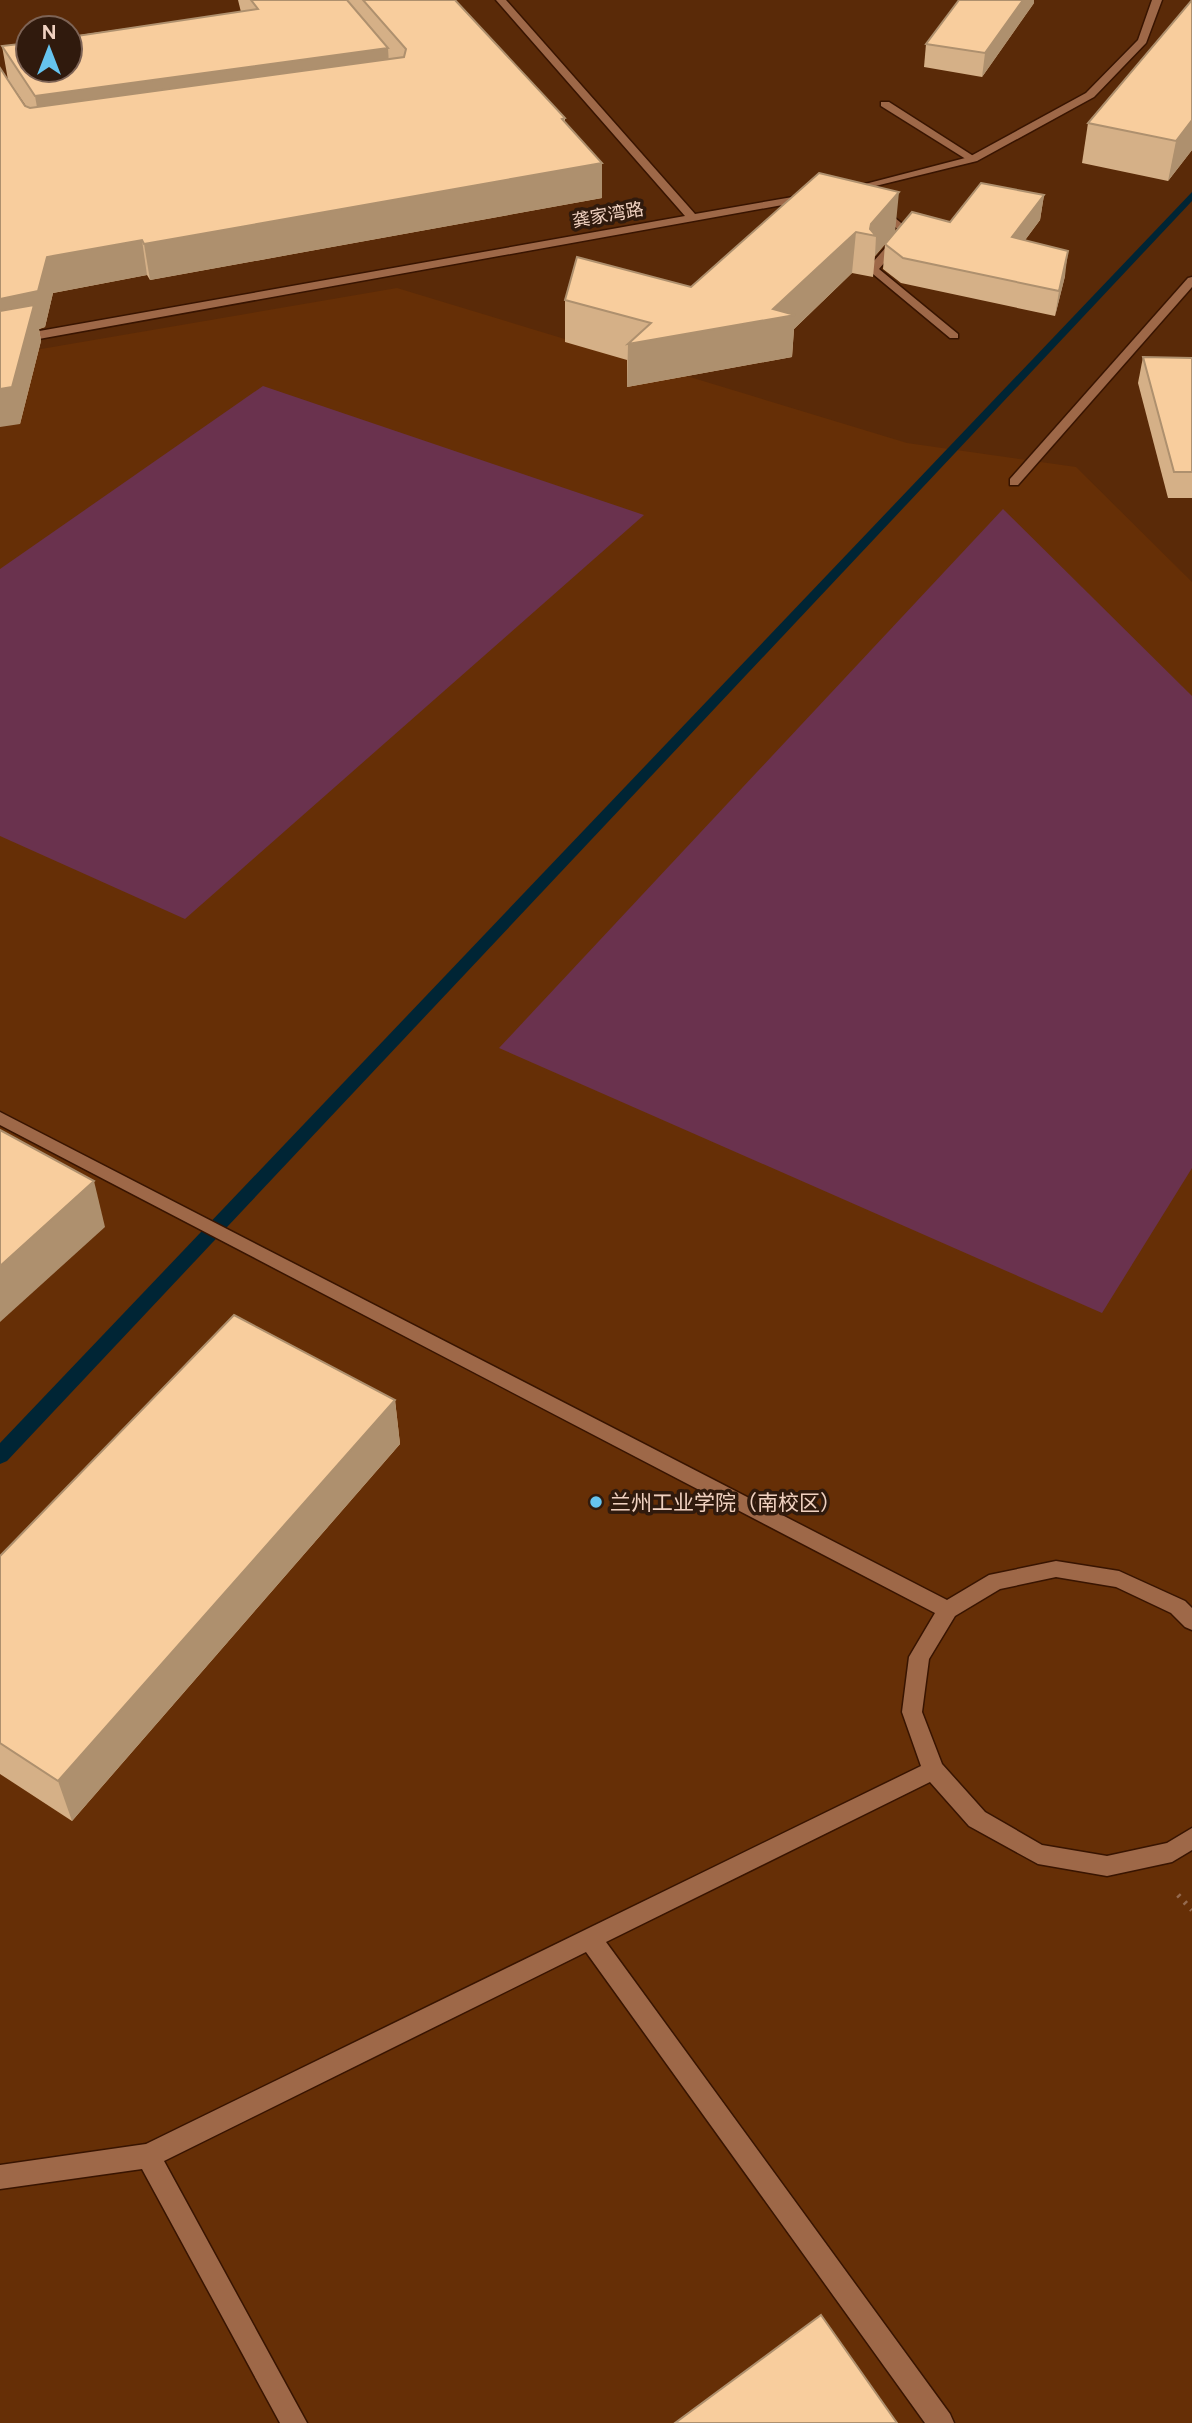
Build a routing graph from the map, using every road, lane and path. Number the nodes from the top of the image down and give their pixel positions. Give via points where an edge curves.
1 (501, 0) edge
2 (1157, 0) edge
3 (885, 104) dead end
4 (973, 159) junction
5 (855, 188) junction
6 (841, 191) edge
7 (828, 193) edge
8 (692, 218) junction
9 (1192, 280) edge
10 (954, 336) dead end
11 (0, 342) edge
12 (1014, 482) dead end
13 (0, 1118) edge
14 (948, 1610) junction
15 (1192, 1621) edge
16 (933, 1770) junction
17 (1192, 1838) edge
18 (590, 1939) junction
19 (148, 2156) junction
20 (0, 2177) edge
21 (294, 2423) edge
22 (941, 2423) edge

1 - 8 street
2 - 4 street via 1143,41 1090,95
3 - 4 street
4 - 5 street
5 - 6 street
5 - 10 street via 906,231 873,269
7 - 8 street, 龚家湾路
8 - 11 street, 龚家湾路
9 - 12 street
13 - 14 street
14 - 15 street via 996,1581 1056,1569 1119,1578 1178,1607
14 - 16 street via 919,1657 912,1712
16 - 17 street via 977,1819 1038,1854 1107,1866 1172,1852
16 - 18 street
18 - 19 street
18 - 22 street
19 - 20 street
19 - 21 street

